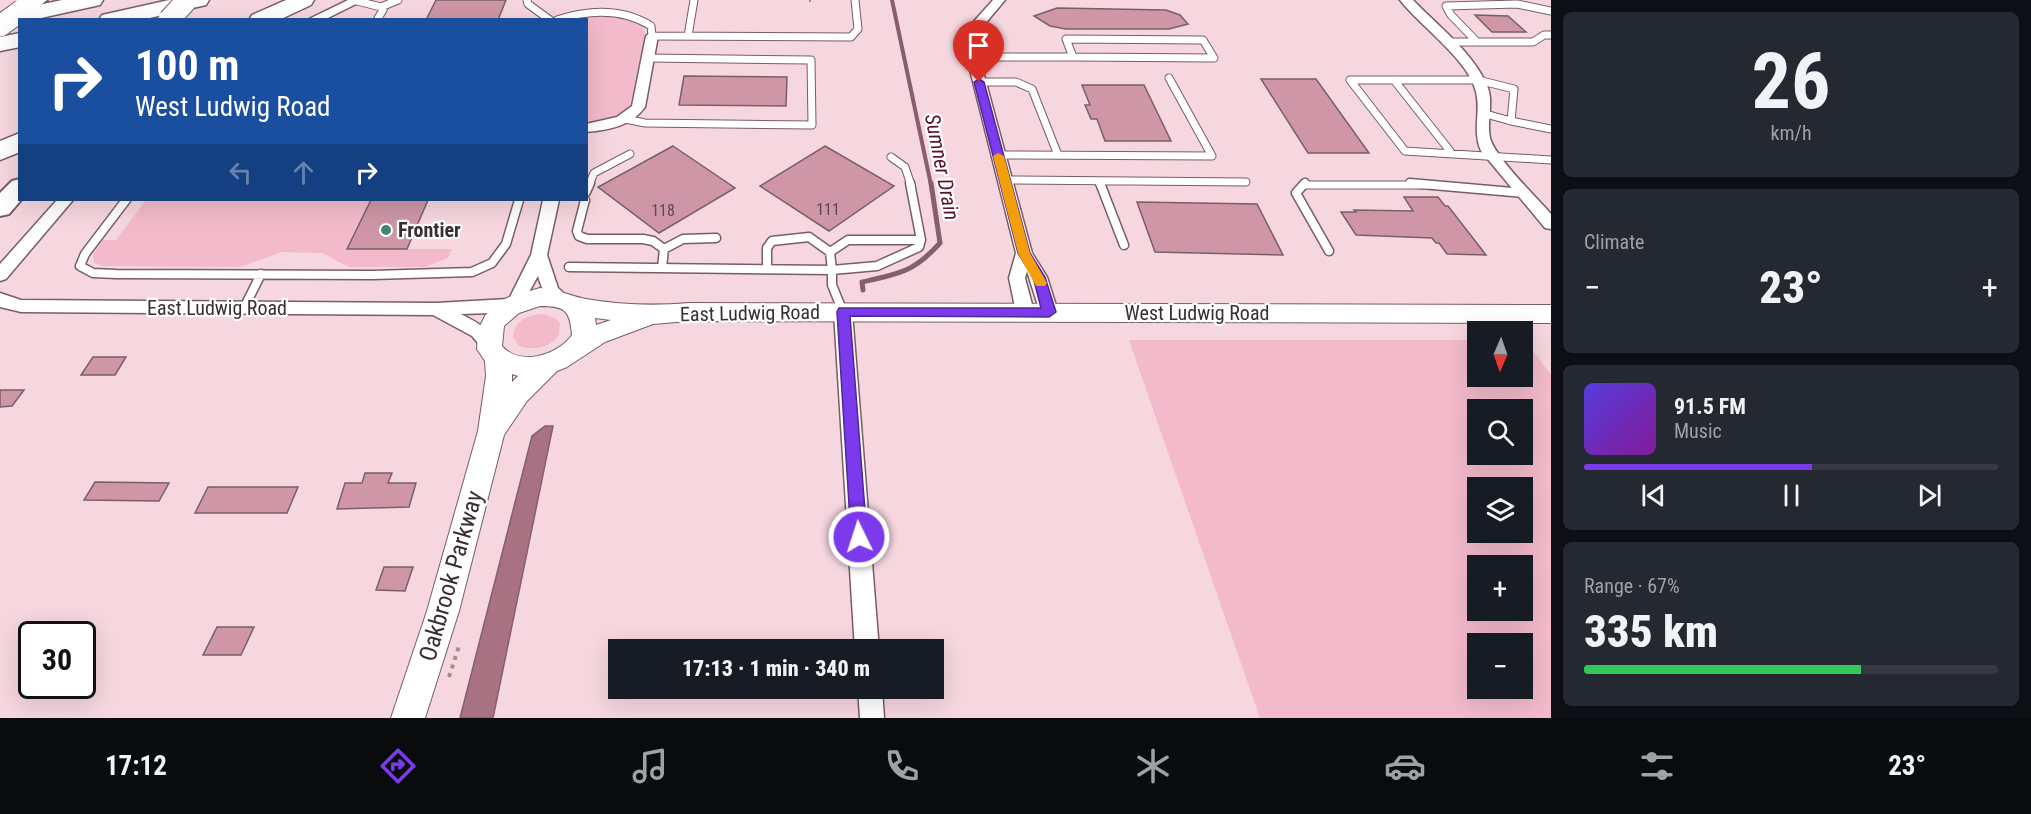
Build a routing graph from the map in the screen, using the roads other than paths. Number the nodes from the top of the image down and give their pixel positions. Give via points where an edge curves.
1 (92, 0) edge
2 (187, 0) edge
3 (198, 0) edge
4 (303, 0) edge
5 (357, 0) edge
6 (398, 0) edge
7 (527, 0) edge
8 (694, 0) edge
9 (855, 0) edge
10 (999, 0) edge
11 (1406, 0) edge
12 (32, 3) edge
13 (381, 7) junction
14 (1551, 11) edge
15 (119, 18) edge
16 (171, 18) edge
17 (264, 18) edge
18 (317, 18) edge
19 (378, 18) edge
20 (547, 18) edge
21 (565, 18) edge
22 (0, 20) edge
23 (0, 26) edge
24 (1551, 35) edge
25 (652, 36) junction
26 (687, 36) junction
27 (18, 40) edge
28 (1446, 42) junction
29 (1477, 42) junction
30 (0, 44) edge
31 (971, 57) junction
32 (648, 58) junction
33 (1073, 58) junction
34 (1169, 78) dead end
35 (1394, 80) junction
36 (1478, 80) junction
37 (979, 82) junction
38 (1482, 113) junction
39 (624, 119) junction
40 (1511, 122) junction
41 (588, 128) edge
42 (1551, 129) edge
43 (18, 142) edge
44 (0, 152) edge
45 (1450, 152) junction
46 (630, 154) dead end
47 (998, 155) junction
48 (1058, 155) junction
49 (891, 157) dead end
50 (1493, 157) junction
51 (1551, 160) edge
52 (1004, 180) junction
53 (1099, 181) junction
54 (1245, 182) dead end
55 (588, 187) edge
56 (18, 188) edge
57 (1524, 193) junction
58 (64, 201) edge
59 (125, 201) edge
60 (519, 201) edge
61 (551, 201) edge
62 (585, 201) edge
63 (0, 208) edge
64 (1551, 224) edge
65 (716, 238) dead end
66 (921, 240) junction
67 (1124, 245) dead end
68 (664, 249) junction
69 (1329, 251) dead end
70 (830, 252) junction
71 (1024, 253) junction
72 (539, 255) junction
73 (569, 267) dead end
74 (662, 268) junction
75 (767, 269) junction
76 (832, 270) junction
77 (261, 274) junction
78 (0, 275) edge
79 (0, 299) edge
80 (568, 302) junction
81 (514, 304) junction
82 (243, 308) junction
83 (436, 309) junction
84 (843, 312) junction
85 (1025, 312) junction
86 (1049, 312) junction
87 (1551, 314) edge
88 (657, 315) junction
89 (574, 350) junction
90 (493, 351) junction
91 (547, 365) junction
92 (492, 432) junction
93 (866, 639) edge
94 (871, 699) edge
95 (408, 718) edge
96 (872, 718) edge

1 - 22 highway
2 - 16 main road, bridge
3 - 15 highway
4 - 17 highway
5 - 13 lane
5 - 18 street
6 - 13 lane
7 - 20 lane
8 - 26 lane
9 - 26 lane via 858,29 851,37
10 - 31 street via 973,30 969,42
11 - 28 street
12 - 23 main road, bridge
13 - 19 lane
14 - 29 lane via 1527,4 1446,6
21 - 25 lane via 584,14 633,16 651,26
24 - 29 lane via 1533,42
25 - 26 lane
25 - 32 street
27 - 30 highway
28 - 29 lane
28 - 36 street
31 - 33 lane
31 - 37 street
32 - 39 street via 639,106
32 - 39 lane via 811,60 812,125 645,123
33 - 33 lane via 1096,58 1214,58 1203,40 1066,39
34 - 48 lane via 1212,156
35 - 36 lane
35 - 45 lane
35 - 45 lane via 1350,80 1405,151
36 - 38 street via 1483,92
36 - 40 lane via 1514,89
37 - 47 street
37 - 48 lane via 1016,82 1032,88
38 - 40 lane
38 - 50 street via 1481,138
39 - 41 street
40 - 42 lane
43 - 44 highway
45 - 50 lane
46 - 55 lane via 594,173
47 - 48 lane
47 - 52 street
49 - 66 lane via 909,175
50 - 51 lane
50 - 57 street
52 - 53 lane
52 - 71 street
53 - 54 lane
53 - 67 lane
56 - 63 main road
57 - 64 street
57 - 69 lane via 1409,183 1305,183 1296,193
58 - 78 street
59 - 77 lane via 80,266 93,273
60 - 77 lane via 506,244 492,263 472,272
61 - 72 street
62 - 68 lane via 579,236 643,239
65 - 68 lane via 683,239
66 - 70 lane via 848,240
66 - 76 lane via 919,247 885,265
68 - 74 lane
70 - 75 lane via 809,237 772,241 767,248
70 - 76 lane
71 - 85 street via 1017,278
71 - 86 street via 1039,277
72 - 80 street via 551,291
72 - 81 street
73 - 74 lane
74 - 75 lane
75 - 76 lane
76 - 84 lane via 832,285
77 - 82 lane
79 - 82 street, East Ludwig Road via 21,306
80 - 81 main road via 540,297
80 - 88 main road, East Ludwig Road via 615,312
80 - 89 main road via 582,313 585,332
81 - 83 street, East Ludwig Road
81 - 90 main road via 491,325 488,335
82 - 83 street, East Ludwig Road
83 - 90 street, East Ludwig Road via 478,331
84 - 85 main road, West Ludwig Road
84 - 88 main road, East Ludwig Road
84 - 93 street
85 - 86 main road, West Ludwig Road
86 - 87 main road, West Ludwig Road
88 - 89 main road, East Ludwig Road via 596,335
89 - 91 main road
90 - 91 main road via 510,365
90 - 92 main road, Oakbrook Parkway via 500,371
91 - 92 main road, Oakbrook Parkway via 516,393
92 - 95 main road, Oakbrook Parkway via 436,639
94 - 96 street

